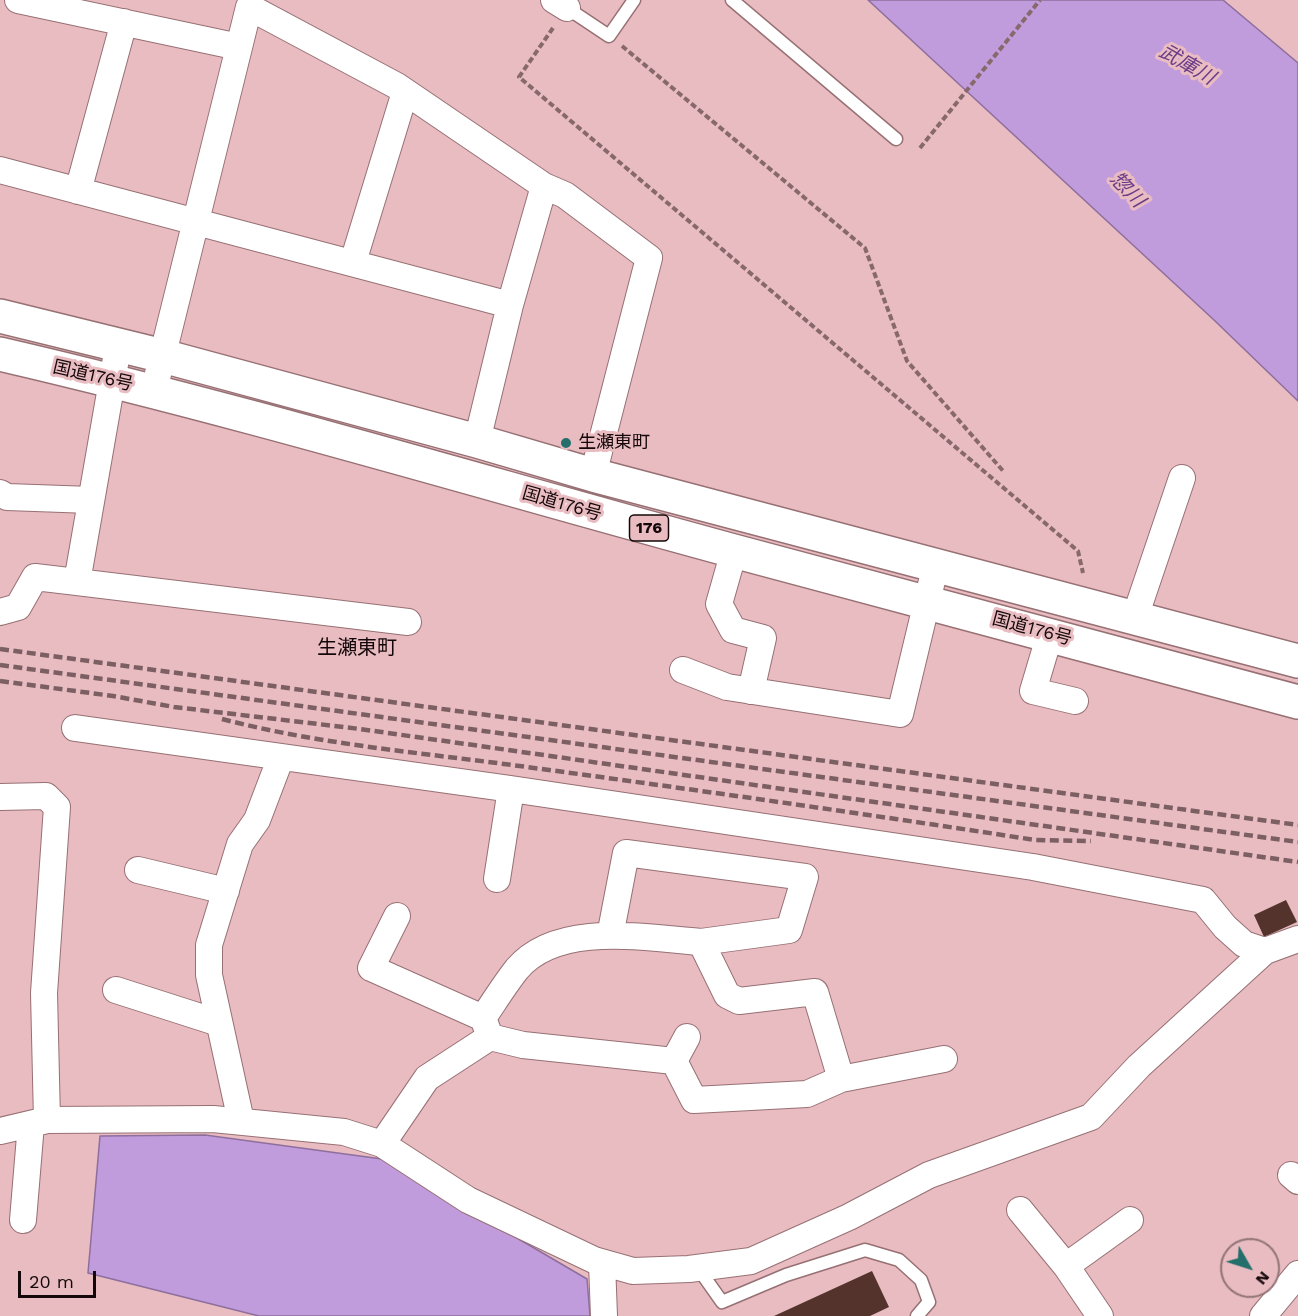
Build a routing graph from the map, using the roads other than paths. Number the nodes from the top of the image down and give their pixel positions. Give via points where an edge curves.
1 (18, 0) edge
2 (634, 0) edge
3 (732, 0) edge
4 (560, 4) edge
5 (124, 22) junction
6 (239, 47) junction
7 (405, 92) junction
8 (896, 139) dead end
9 (0, 170) edge
10 (544, 186) junction
11 (78, 191) junction
12 (198, 224) junction
13 (353, 262) junction
14 (510, 305) junction
15 (0, 316) edge
16 (118, 347) junction
17 (0, 354) edge
18 (163, 356) junction
19 (111, 380) junction
20 (154, 390) junction
21 (477, 441) junction
22 (593, 475) junction
23 (1182, 478) dead end
24 (0, 493) edge
25 (91, 500) junction
26 (734, 551) junction
27 (936, 564) junction
28 (77, 582) junction
29 (929, 601) junction
30 (0, 612) edge
31 (1135, 617) junction
32 (408, 622) dead end
33 (1050, 634) junction
34 (1298, 661) edge
35 (683, 670) dead end
36 (751, 691) junction
37 (1075, 701) dead end
38 (1298, 702) edge
39 (75, 729) dead end
40 (281, 757) junction
41 (511, 789) junction
42 (0, 797) edge
43 (138, 870) dead end
44 (498, 879) dead end
45 (226, 891) junction
46 (397, 916) dead end
47 (610, 936) junction
48 (1298, 939) edge
49 (701, 942) junction
50 (1265, 951) junction
51 (116, 990) dead end
52 (219, 1023) junction
53 (486, 1027) junction
54 (687, 1037) dead end
55 (944, 1059) dead end
56 (674, 1061) junction
57 (841, 1079) junction
58 (241, 1121) junction
59 (39, 1122) junction
60 (0, 1131) edge
61 (382, 1144) junction
62 (1020, 1210) dead end
63 (23, 1220) dead end
64 (1130, 1220) dead end
65 (602, 1263) junction
66 (1066, 1266) junction
67 (698, 1268) junction
68 (1298, 1274) edge
69 (604, 1316) edge
70 (917, 1316) edge
71 (1100, 1316) edge
72 (1263, 1316) edge

1 - 5 street
2 - 4 lane via 609,36
3 - 8 lane
5 - 6 street
5 - 11 street
6 - 7 street via 249,7
6 - 12 street
7 - 10 street
7 - 13 street
9 - 11 street
10 - 14 street
10 - 22 street via 566,195 649,258
11 - 12 street
12 - 13 street
12 - 18 street
13 - 14 street
14 - 21 street
15 - 16 highway, 国道176号 / 176
16 - 18 highway, 国道176号 / 176
16 - 19 street
17 - 19 highway, 国道176号 / 176
18 - 20 street
18 - 21 highway, 国道176号 / 176
19 - 20 highway, 国道176号 / 176
19 - 25 street
20 - 26 highway, 国道176号 / 176
21 - 22 highway, 国道176号 / 176
22 - 27 highway, 国道176号 / 176
23 - 31 street
24 - 25 street via 7,497
25 - 28 street
26 - 29 highway, 国道176号 / 176
26 - 36 street via 719,604 734,630 763,638
27 - 29 street
27 - 31 highway, 国道176号 / 176
28 - 30 street via 35,577 18,607
28 - 32 street
29 - 33 highway, 国道176号 / 176
29 - 36 street via 900,714
31 - 34 highway, 国道176号 / 176
33 - 37 street via 1033,691
33 - 38 highway, 国道176号 / 176
35 - 36 street via 726,687
39 - 40 street
40 - 41 street
40 - 45 street via 257,820 240,844
41 - 44 street
41 - 50 street via 1033,867 1203,900 1244,944
42 - 59 street via 45,796 57,807
43 - 45 street
45 - 52 street via 209,945 209,975
46 - 53 street via 371,968
47 - 49 street
47 - 49 street via 626,853 805,877 789,930
47 - 53 street via 568,939 536,954 518,968
48 - 50 street
49 - 57 street via 727,995 739,1000 815,992
50 - 67 street via 1138,1066 1091,1117 991,1159 929,1175 849,1217 751,1261
51 - 52 street
52 - 58 street
53 - 56 street via 523,1045
53 - 61 street via 427,1078
54 - 56 street
55 - 57 street
56 - 57 street via 694,1100 807,1094
58 - 59 street
58 - 61 street via 344,1132
59 - 60 street
59 - 63 street
61 - 65 street via 468,1200
62 - 66 street
64 - 66 street
65 - 67 street via 633,1271
65 - 69 street
66 - 71 street
67 - 70 lane via 722,1302 786,1275 865,1250 899,1260 921,1280 929,1302
68 - 72 street

